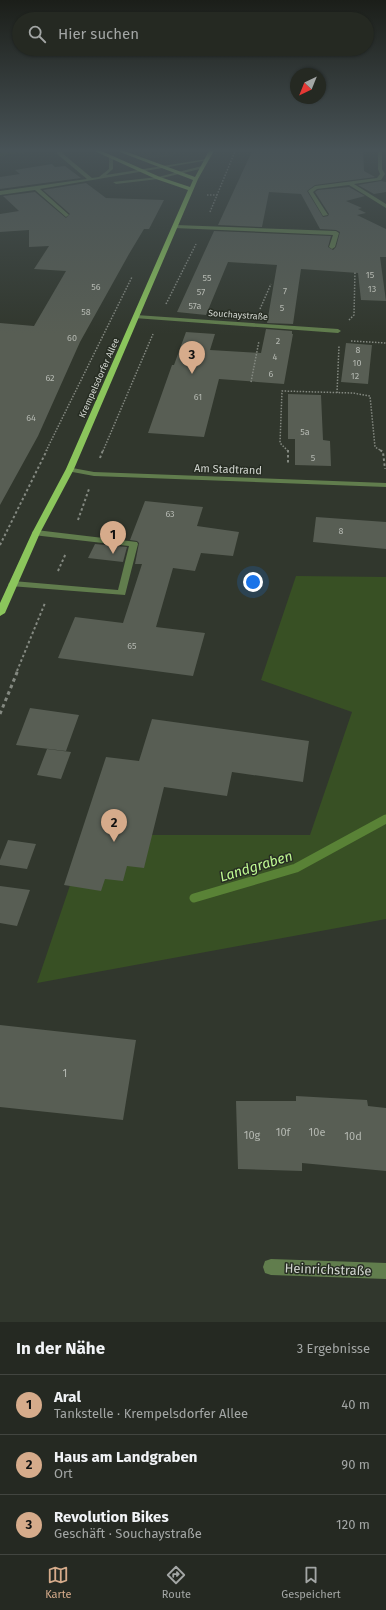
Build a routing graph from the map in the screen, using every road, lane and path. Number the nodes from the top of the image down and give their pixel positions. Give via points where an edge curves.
1 (61, 211) edge
2 (183, 211) edge
3 (322, 211) edge
4 (66, 215) dead end
5 (325, 215) dead end
6 (176, 226) junction
7 (332, 247) dead end
8 (135, 271) dead end
9 (355, 271) dead end
10 (271, 284) dead end
11 (136, 317) junction
12 (253, 325) junction
13 (262, 326) junction
14 (338, 331) junction
15 (339, 340) junction
16 (386, 343) edge
17 (251, 382) dead end
18 (337, 393) junction
19 (70, 469) junction
20 (385, 472) edge
21 (288, 482) junction
22 (386, 485) edge
23 (36, 533) junction
24 (0, 545) edge
25 (13, 584) junction
26 (0, 613) edge
27 (13, 681) dead end
28 (0, 714) edge
29 (271, 1267) dead end
30 (386, 1272) edge

1 - 4 street
2 - 6 main road, Krempelsdorfer Allee
3 - 5 street
6 - 7 street via 336,233
6 - 11 main road, Krempelsdorfer Allee
8 - 24 path
9 - 14 path via 354,315
10 - 12 path
11 - 12 street, Souchaystraße
11 - 19 main road, Krempelsdorfer Allee
12 - 13 street, Souchaystraße
13 - 14 street, Souchaystraße
13 - 17 path
14 - 15 path
15 - 16 path
15 - 18 path
18 - 20 path via 370,396 374,447 383,452
18 - 21 path via 282,391 280,443 288,450
19 - 21 street, Am Stadtrand via 100,474
19 - 23 main road, Krempelsdorfer Allee
21 - 22 street, Am Stadtrand
23 - 25 main road, Krempelsdorfer Allee
23 - 25 street via 134,544 122,593
25 - 26 main road, Krempelsdorfer Allee
27 - 28 path
29 - 30 street, Heinrichstraße

